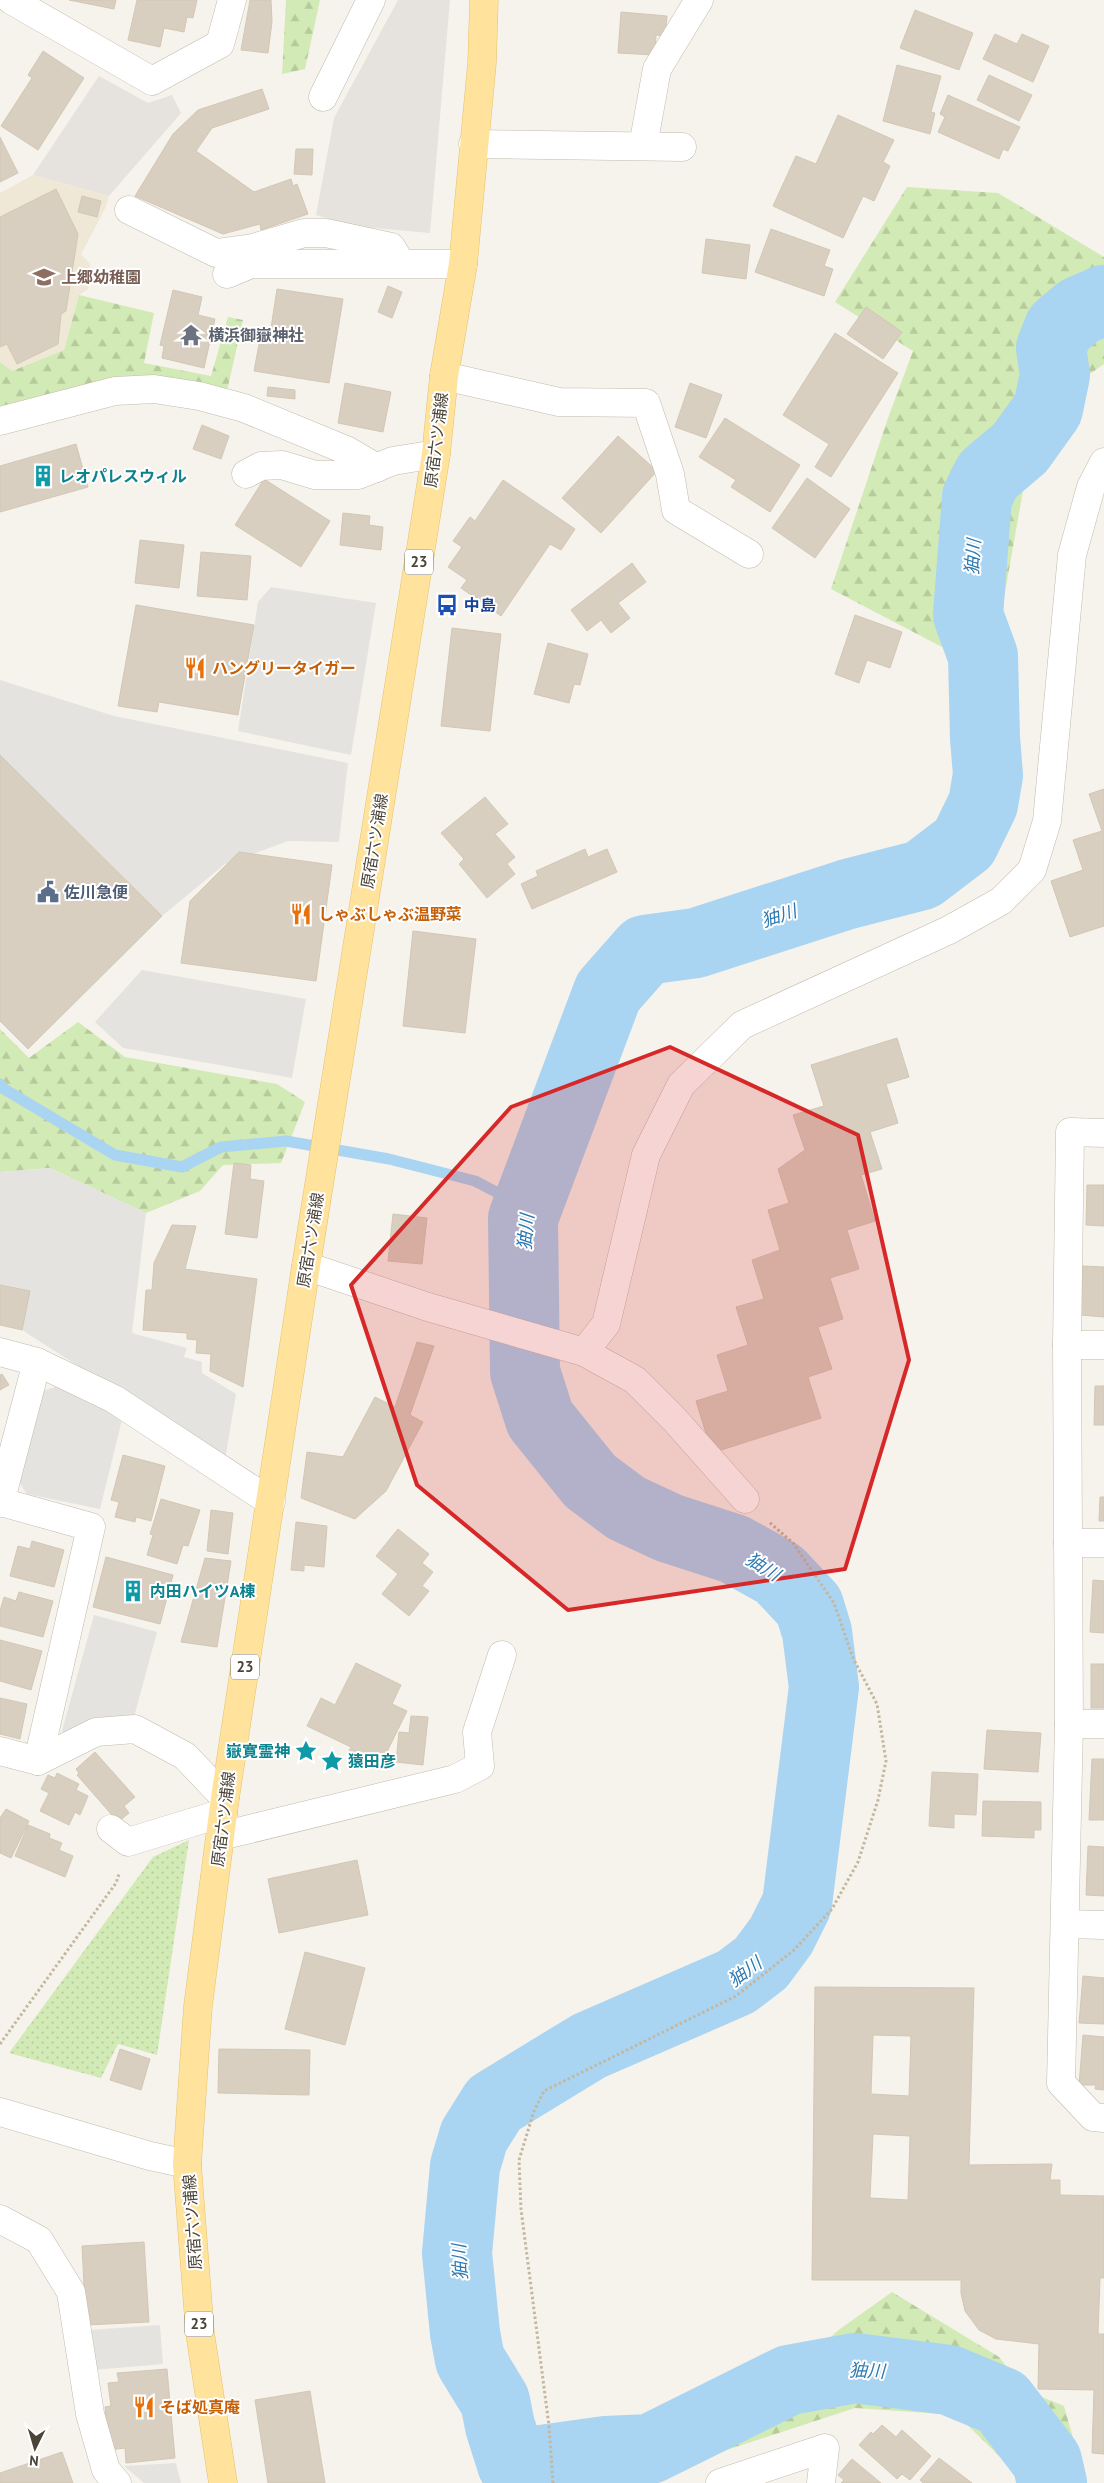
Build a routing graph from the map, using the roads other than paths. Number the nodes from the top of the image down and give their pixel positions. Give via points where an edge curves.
1 (6, 0) edge
2 (11, 0) edge
3 (232, 0) edge
4 (371, 0) edge
5 (484, 0) edge
6 (699, 0) edge
7 (0, 7) edge
8 (323, 97) dead end
9 (473, 144) junction
10 (644, 146) junction
11 (682, 148) dead end
12 (129, 210) dead end
13 (401, 263) junction
14 (463, 264) junction
15 (227, 274) dead end
16 (444, 376) junction
17 (0, 421) edge
18 (436, 454) junction
19 (1104, 462) edge
20 (376, 468) junction
21 (246, 474) dead end
22 (749, 554) dead end
23 (1104, 1133) edge
24 (306, 1266) junction
25 (1067, 1345) junction
26 (1104, 1345) edge
27 (0, 1352) edge
28 (584, 1352) junction
29 (37, 1362) junction
30 (745, 1500) road end
31 (271, 1502) junction
32 (1, 1503) edge
33 (1068, 1543) junction
34 (1104, 1543) edge
35 (502, 1655) dead end
36 (1069, 1724) junction
37 (1104, 1724) edge
38 (0, 1751) edge
39 (38, 1761) junction
40 (223, 1816) junction
41 (120, 1836) road end
42 (1065, 1924) junction
43 (1104, 1925) edge
44 (0, 2112) edge
45 (1104, 2118) edge
46 (187, 2164) junction
47 (0, 2218) edge
48 (117, 2483) edge
49 (223, 2483) edge
50 (720, 2483) edge
51 (821, 2483) edge

1 - 7 street
2 - 3 street via 152,81 220,44
4 - 8 street
5 - 9 main road, 原宿六ツ浦線 / 23 via 482,63
6 - 10 street via 657,69
9 - 10 street
9 - 14 main road, 原宿六ツ浦線 / 23
10 - 11 street
12 - 13 street via 216,253 253,248 304,233 326,233 391,247
13 - 14 street
13 - 15 street via 251,264
14 - 16 main road, 原宿六ツ浦線 / 23
16 - 18 main road, 原宿六ツ浦線 / 23
16 - 22 street via 559,402 646,403 670,474 676,510
17 - 20 street via 115,391 154,389 244,408 348,450
18 - 20 street via 393,461
18 - 24 main road, 原宿六ツ浦線 / 23
19 - 28 street via 1091,487 1072,555 1047,821 1032,870 1001,901 949,930 742,1025 681,1085 646,1155 606,1324
20 - 21 street via 358,475 315,475 282,466 261,466
23 - 25 street via 1070,1132
24 - 28 street via 428,1307
24 - 31 main road, 原宿六ツ浦線 / 23
25 - 26 street
25 - 33 street
27 - 29 street
28 - 30 street via 635,1380
29 - 31 street via 114,1399
29 - 32 street
31 - 40 main road, 原宿六ツ浦線 / 23
32 - 39 street via 91,1527
33 - 34 street
33 - 36 street
35 - 40 street via 477,1732 480,1766 455,1778
36 - 37 street
36 - 42 street
38 - 39 street
39 - 40 street via 96,1732 135,1729 185,1756
40 - 41 street
40 - 46 main road, 原宿六ツ浦線 / 23 via 198,2006
42 - 43 street
42 - 45 street via 1061,2083 1093,2118
44 - 46 street
46 - 49 main road, 原宿六ツ浦線 / 23 via 200,2333
47 - 48 street via 39,2240 71,2292 90,2414 106,2470
50 - 51 street via 825,2448

